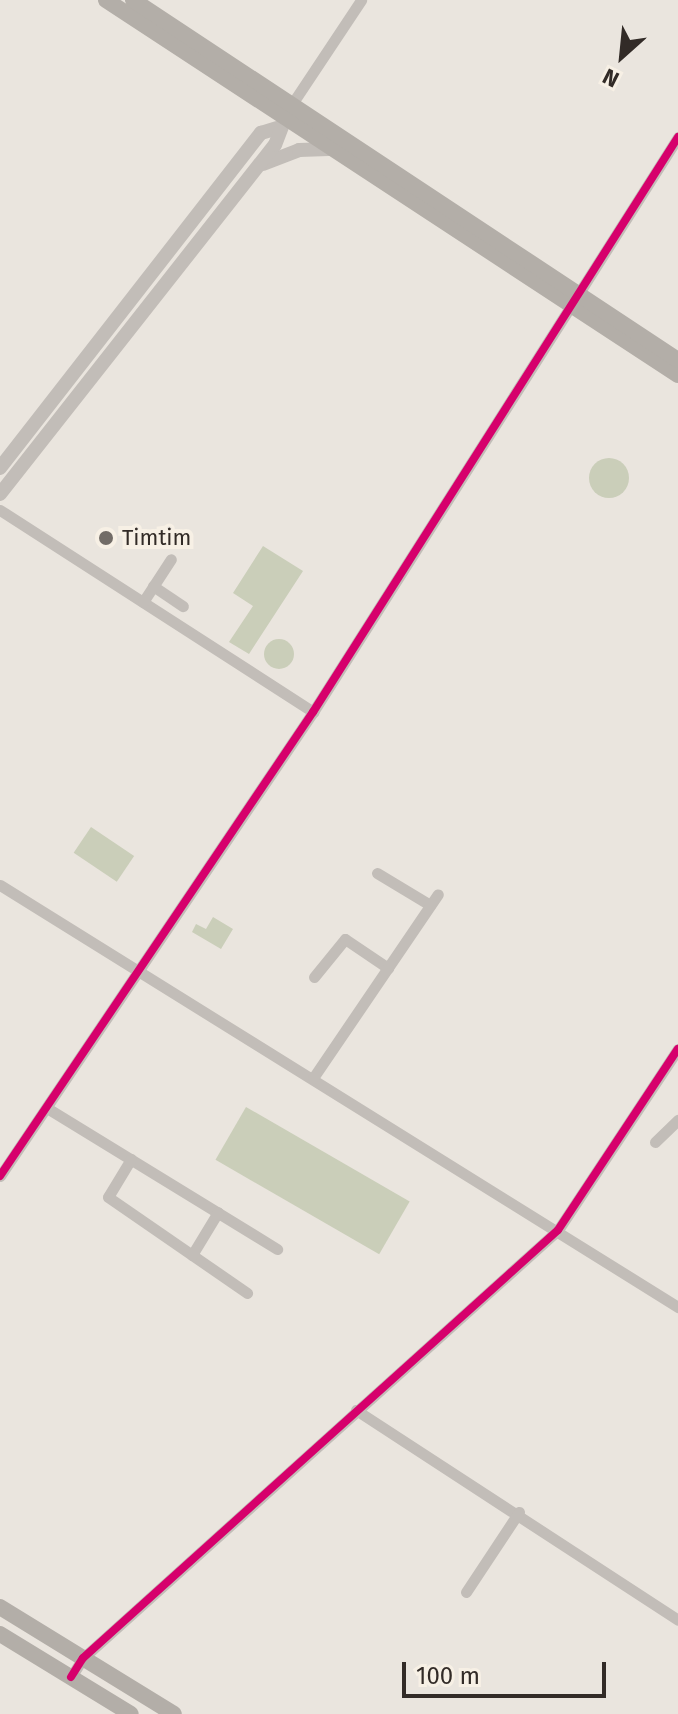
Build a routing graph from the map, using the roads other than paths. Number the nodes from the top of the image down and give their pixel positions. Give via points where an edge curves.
1 (106, 0) edge
2 (133, 0) edge
3 (361, 0) edge
4 (285, 116) junction
5 (678, 137) edge
6 (337, 150) junction
7 (259, 166) junction
8 (575, 298) junction
9 (678, 360) edge
10 (678, 375) edge
11 (0, 468) edge
12 (0, 494) edge
13 (0, 510) edge
14 (171, 559) dead end
15 (153, 586) junction
16 (143, 602) junction
17 (183, 606) dead end
18 (313, 712) junction
19 (377, 873) dead end
20 (0, 885) edge
21 (438, 894) dead end
22 (430, 905) junction
23 (388, 968) junction
24 (141, 972) junction
25 (314, 977) dead end
26 (678, 1049) edge
27 (313, 1078) junction
28 (47, 1108) junction
29 (678, 1120) edge
30 (655, 1142) dead end
31 (131, 1159) junction
32 (0, 1176) edge
33 (218, 1212) junction
34 (558, 1230) junction
35 (277, 1249) dead end
36 (192, 1255) junction
37 (247, 1293) dead end
38 (678, 1307) edge
39 (356, 1410) junction
40 (519, 1512) junction
41 (466, 1592) dead end
42 (0, 1607) edge
43 (678, 1620) edge
44 (0, 1634) edge
45 (83, 1658) junction
46 (71, 1677) junction
47 (131, 1714) edge
48 (174, 1714) edge

1 - 4 main road
2 - 4 main road
3 - 4 street
4 - 6 main road
4 - 7 street via 275,145
4 - 8 main road
4 - 11 street via 261,133
5 - 8 street
6 - 7 street via 299,150
6 - 8 main road
7 - 12 street
8 - 9 main road
8 - 10 main road
8 - 18 street
13 - 16 street
14 - 15 street
15 - 16 street
15 - 17 street
16 - 18 street
18 - 24 street
19 - 22 street
20 - 24 street
21 - 22 street
22 - 23 street
23 - 25 street via 345,939
23 - 27 street
24 - 27 street
24 - 28 street
26 - 34 street
27 - 34 street
28 - 31 street
28 - 32 street
29 - 30 street
31 - 33 street
31 - 36 street via 108,1197
33 - 35 street
33 - 36 street
34 - 38 street
34 - 39 street
36 - 37 street
39 - 40 street
39 - 45 street
40 - 41 street
40 - 43 street
42 - 45 main road
44 - 46 main road
45 - 46 street
45 - 48 main road
46 - 47 main road

